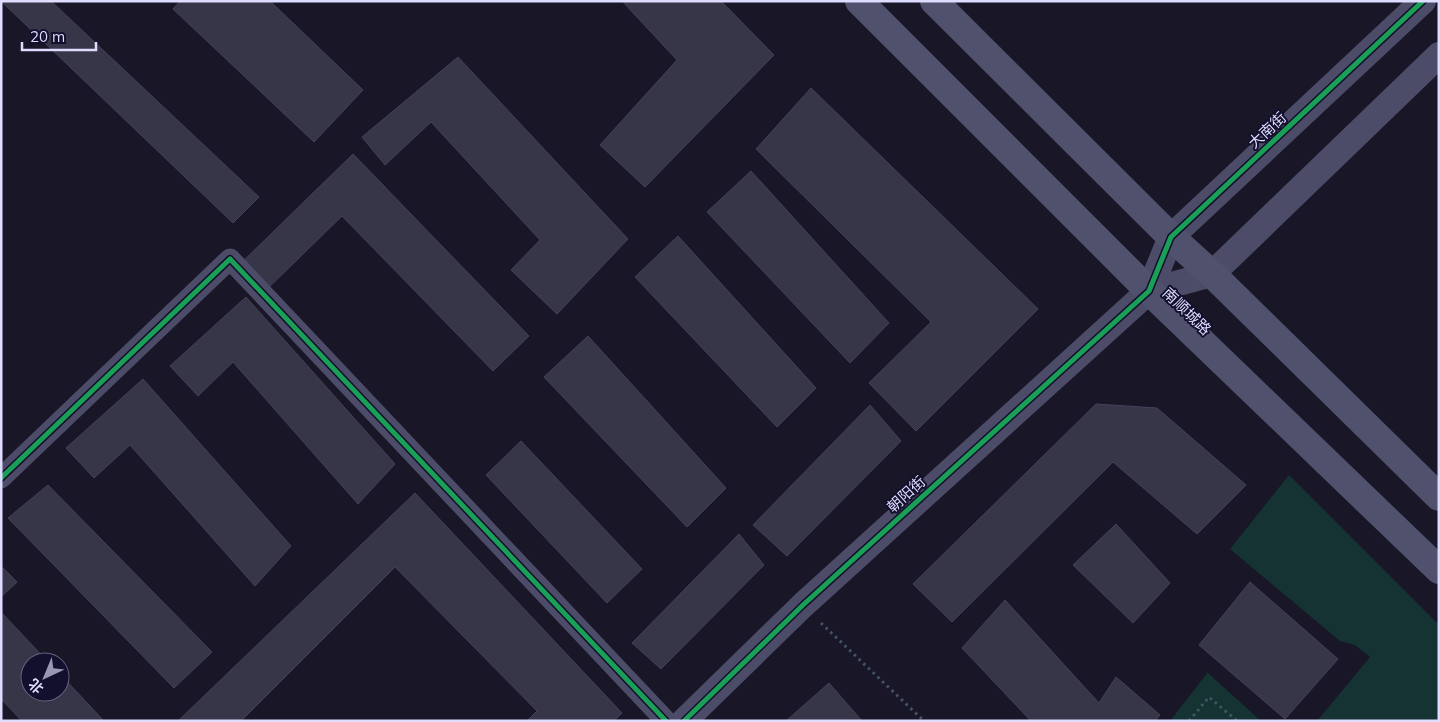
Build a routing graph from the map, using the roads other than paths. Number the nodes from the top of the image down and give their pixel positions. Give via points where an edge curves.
1 (859, 1) edge
2 (934, 1) edge
3 (1423, 1) edge
4 (1439, 55) edge
5 (1171, 237) junction
6 (1212, 274) junction
7 (1149, 291) junction
8 (1, 478) edge
9 (1439, 497) edge
10 (1439, 570) edge
11 (666, 721) edge
12 (684, 721) edge

1 - 7 main road, 南顺城路
2 - 5 main road
3 - 5 street, 大南街
4 - 6 street
5 - 6 main road
5 - 7 street, 大南街
6 - 7 street
6 - 9 main road
7 - 10 main road, 南顺城路
7 - 12 street, 朝阳街 via 803,605
8 - 11 street via 230,259

